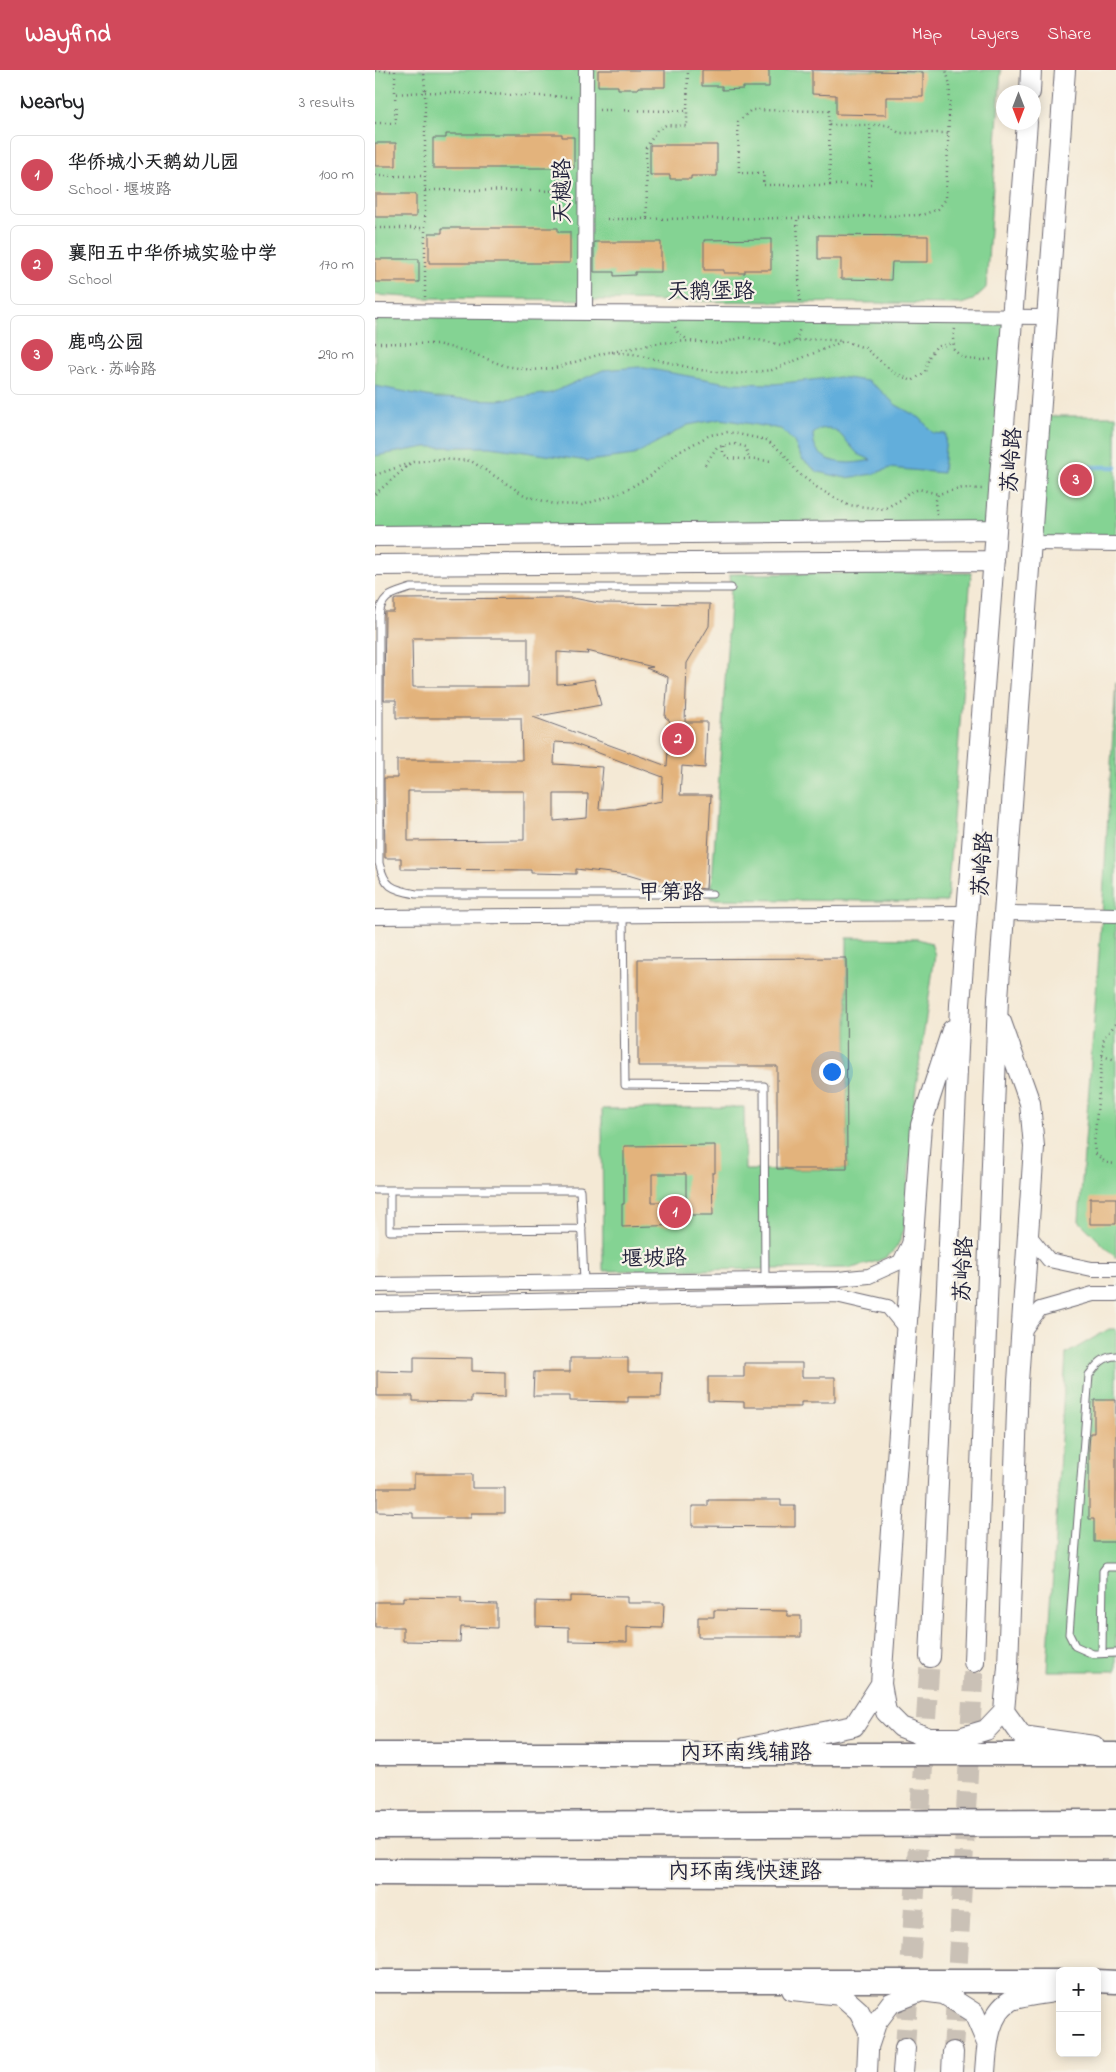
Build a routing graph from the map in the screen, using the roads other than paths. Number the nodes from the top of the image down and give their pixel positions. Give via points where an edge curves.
1 (586, 70) edge
2 (1031, 70) edge
3 (1065, 70) edge
4 (1030, 85) edge
5 (1026, 130) edge
6 (375, 311) edge
7 (585, 313) junction
8 (1013, 317) junction
9 (1047, 317) junction
10 (996, 530) junction
11 (375, 536) edge
12 (1031, 544) junction
13 (1116, 544) edge
14 (994, 561) junction
15 (375, 565) edge
16 (731, 588) dead end
17 (377, 748) edge
18 (712, 894) dead end
19 (967, 913) junction
20 (1005, 913) junction
21 (1116, 915) edge
22 (623, 916) junction
23 (375, 917) edge
24 (999, 998) junction
25 (960, 1005) junction
26 (375, 1190) edge
27 (390, 1190) junction
28 (582, 1229) junction
29 (914, 1234) junction
30 (1028, 1234) junction
31 (1116, 1270) edge
32 (765, 1280) junction
33 (584, 1282) junction
34 (375, 1285) edge
35 (1116, 1294) edge
36 (375, 1304) edge
37 (906, 1329) junction
38 (1021, 1333) junction
39 (1116, 1356) edge
40 (1116, 1567) edge
41 (1102, 1653) junction
42 (1116, 1653) edge
43 (929, 1657) tunnel mouth
44 (974, 1662) tunnel mouth
45 (881, 1684) junction
46 (1004, 1711) junction
47 (1116, 1750) edge
48 (375, 1754) edge
49 (715, 1754) junction
50 (1116, 1754) edge
51 (1116, 1823) edge
52 (375, 1824) edge
53 (375, 1872) edge
54 (1116, 1874) edge
55 (375, 1981) edge
56 (698, 1981) junction
57 (1056, 1981) edge
58 (1056, 1992) edge
59 (987, 2043) junction
60 (869, 2044) junction
61 (905, 2048) tunnel mouth
62 (867, 2072) edge
63 (903, 2072) edge
64 (985, 2072) edge

1 - 7 street, 天樾路
2 - 4 main road
3 - 9 main road, 苏岭路
5 - 8 main road, 苏岭路
6 - 7 street, 天鹅堡路
7 - 8 street, 天鹅堡路
8 - 9 street, 天鹅堡路
8 - 10 main road, 苏岭路
9 - 12 main road, 苏岭路
10 - 11 main road
10 - 14 main road, 苏岭路
12 - 13 street
12 - 20 main road, 苏岭路
14 - 15 main road
14 - 19 main road, 苏岭路
16 - 17 lane via 411,588 387,596 379,606
17 - 18 lane via 379,863 383,880 398,890 416,894
19 - 22 street, 甲第路
19 - 25 main road, 苏岭路
20 - 21 street
20 - 24 main road, 苏岭路
22 - 23 street, 甲第路
22 - 32 lane via 625,1085 764,1086
24 - 30 main road via 1000,1020 1031,1103 1034,1146
24 - 44 main road, 苏岭路
25 - 29 main road via 921,1125
25 - 43 main road, 苏岭路
26 - 27 lane
27 - 28 lane via 580,1190
27 - 28 lane via 390,1231
28 - 33 lane
29 - 32 street, 堰坡路 via 900,1262 869,1276
29 - 37 main road
30 - 31 street via 1049,1260 1092,1269
30 - 38 main road
32 - 33 street, 堰坡路
33 - 34 street, 堰坡路
35 - 38 street via 1093,1294 1040,1309
36 - 37 street, 堰坡路 via 836,1295 888,1307
37 - 45 main road
38 - 46 main road
39 - 41 lane via 1099,1362 1089,1375 1069,1634 1075,1646 1093,1654
40 - 41 lane via 1106,1567 1103,1571
41 - 42 lane
45 - 46 main road via 885,1712 901,1727 929,1738 959,1738 986,1730
45 - 49 main road via 854,1726
46 - 47 main road via 1022,1736
48 - 49 main road, 内环南线辅路
49 - 50 main road, 内环南线辅路
51 - 52 highway
53 - 54 highway, 内环南线快速路
55 - 56 main road
56 - 57 main road
56 - 60 main road via 841,1995 859,2011 869,2031
58 - 59 main road via 1010,2001 997,2015
59 - 60 main road via 974,2013 944,1994 922,1991 891,2003 876,2023
59 - 64 main road
60 - 62 main road
61 - 63 main road

